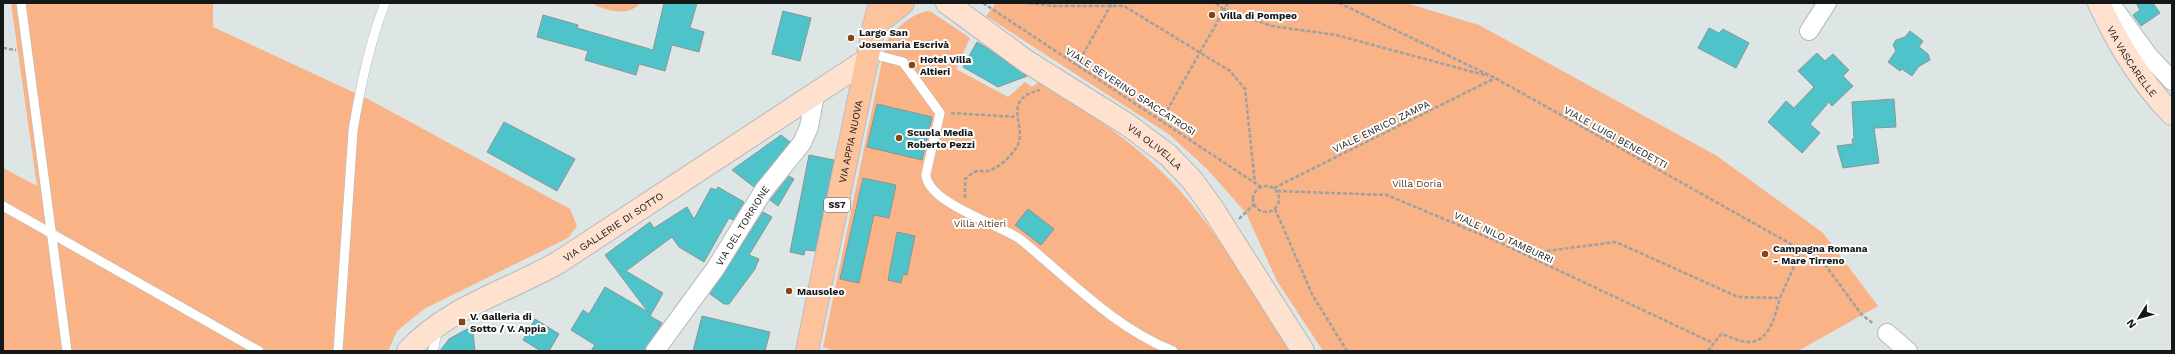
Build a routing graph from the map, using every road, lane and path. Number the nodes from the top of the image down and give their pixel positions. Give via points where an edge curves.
1 (21, 3) edge
2 (385, 3) edge
3 (880, 3) edge
4 (903, 3) edge
5 (947, 3) edge
6 (983, 3) edge
7 (1029, 3) edge
8 (1112, 3) edge
9 (1216, 3) edge
10 (1228, 3) edge
11 (1339, 3) edge
12 (1827, 3) edge
13 (2099, 3) edge
14 (2110, 3) edge
15 (1052, 4) edge
16 (1110, 6) junction
17 (1224, 10) junction
18 (874, 26) junction
19 (1809, 31) dead end
20 (1200, 53) junction
21 (868, 56) junction
22 (1077, 65) junction
23 (1054, 78) junction
24 (1495, 78) junction
25 (2172, 81) edge
26 (814, 95) junction
27 (940, 113) junction
28 (2172, 114) edge
29 (1017, 117) junction
30 (1161, 121) junction
31 (1255, 183) junction
32 (1261, 187) junction
33 (1274, 188) junction
34 (1277, 191) junction
35 (1254, 204) junction
36 (3, 206) edge
37 (1275, 209) junction
38 (1246, 213) dead end
39 (973, 216) junction
40 (52, 233) junction
41 (1800, 250) junction
42 (1523, 254) junction
43 (1780, 298) junction
44 (1862, 316) dead end
45 (434, 327) junction
46 (1887, 333) dead end
47 (1712, 343) junction
48 (67, 351) edge
49 (259, 351) edge
50 (338, 351) edge
51 (408, 351) edge
52 (433, 351) edge
53 (655, 351) edge
54 (807, 351) edge
55 (1173, 351) edge
56 (1302, 351) edge
57 (1347, 351) edge
58 (1708, 351) edge
59 (1908, 351) edge

1 - 40 lane
2 - 50 lane via 376,26 362,82 353,131
3 - 18 main road, VIA APPIA NUOVA / SS7
4 - 18 main road
5 - 23 main road, VIA OLIVELLA via 989,35
6 - 22 path, VIALE SEVERINO SPACCATROSI
7 - 15 path
8 - 16 path
9 - 17 path
10 - 17 path
11 - 24 path, VIALE LUIGI BENEDETTI
12 - 19 street
13 - 28 main road, VIA VASCARELLE via 2136,71
14 - 25 street via 2148,55
15 - 16 path
16 - 20 path via 1124,6
16 - 22 path
17 - 20 path
17 - 24 path via 1272,26 1336,35
18 - 21 main road, VIA APPIA NUOVA / SS7
20 - 30 path
20 - 31 path via 1230,70 1245,89
21 - 26 main road
21 - 27 lane via 903,62
21 - 54 main road, VIA APPIA NUOVA / SS7
22 - 30 path, VIALE SEVERINO SPACCATROSI
23 - 29 path via 1044,89 1024,97 1018,107
23 - 56 main road, VIA OLIVELLA via 1128,125 1168,155 1192,180 1215,212
24 - 33 path, VIALE ENRICO ZAMPA
24 - 41 path, VIALE LUIGI BENEDETTI
26 - 45 main road, VIA GALLERIE DI SOTTO via 559,262 464,309
26 - 53 street, VIA DEL TORRIONE via 809,127 802,143 772,180 715,269
27 - 29 path
27 - 39 lane via 926,181 934,192
29 - 39 path via 1020,129 1017,147 1002,163 991,170 976,171 965,179 964,196
30 - 31 path, VIALE SEVERINO SPACCATROSI
31 - 32 path, VIALE SEVERINO SPACCATROSI
32 - 33 path via 1263,185
32 - 35 path via 1256,190
33 - 34 path
34 - 37 path via 1280,204
34 - 42 path, VIALE NILO TAMBURRI via 1387,195
35 - 37 path via 1260,212
35 - 38 path
36 - 40 lane
37 - 57 path via 1313,296
39 - 55 lane via 1020,239 1129,330
40 - 48 lane
40 - 49 lane
41 - 43 path
41 - 44 path, VIALE LUIGI BENEDETTI via 1823,262
42 - 43 path via 1616,242 1738,297
42 - 47 path, VIALE NILO TAMBURRI
43 - 47 path via 1772,323 1762,338 1750,342 1721,334
45 - 51 main road, VIA GALLERIE DI SOTTO
45 - 52 lane via 436,337
46 - 59 street
47 - 58 path

